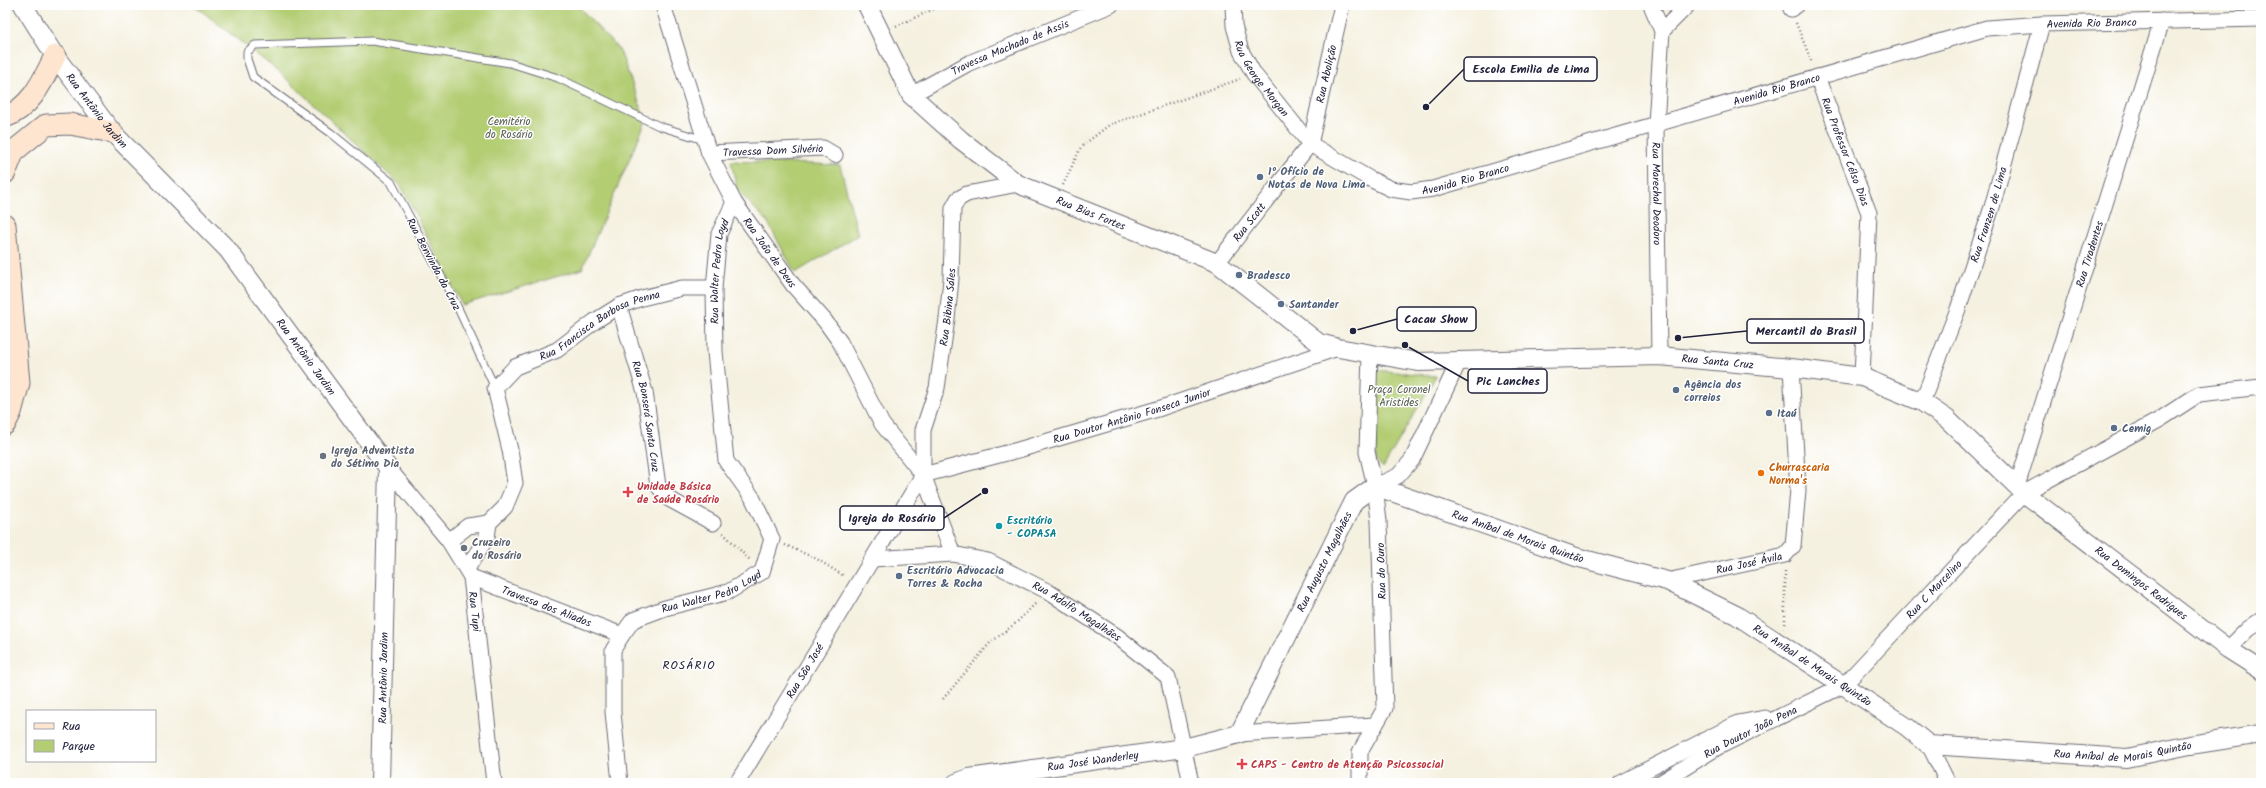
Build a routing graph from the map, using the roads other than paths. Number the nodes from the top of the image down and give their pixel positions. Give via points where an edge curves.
1 (23, 5) edge
2 (663, 5) edge
3 (867, 5) edge
4 (1111, 5) edge
5 (1233, 5) edge
6 (1342, 5) edge
7 (1651, 5) edge
8 (1688, 5) edge
9 (2261, 19) edge
10 (2162, 21) junction
11 (2042, 24) junction
12 (1662, 31) junction
13 (55, 56) junction
14 (1817, 77) junction
15 (911, 95) junction
16 (5, 117) edge
17 (1656, 124) junction
18 (112, 132) junction
19 (1310, 144) junction
20 (707, 146) junction
21 (835, 156) dead end
22 (5, 173) edge
23 (1018, 184) junction
24 (734, 202) junction
25 (5, 225) edge
26 (1217, 263) junction
27 (714, 288) junction
28 (619, 306) junction
29 (1338, 348) junction
30 (1370, 354) junction
31 (1660, 356) junction
32 (1459, 361) junction
33 (1791, 368) junction
34 (1862, 377) junction
35 (2261, 387) edge
36 (495, 388) junction
37 (1922, 402) junction
38 (5, 424) edge
39 (388, 468) junction
40 (923, 475) junction
41 (1375, 486) junction
42 (2021, 490) junction
43 (489, 523) junction
44 (713, 523) road end
45 (449, 541) junction
46 (953, 554) junction
47 (872, 559) junction
48 (469, 573) junction
49 (1667, 581) junction
50 (2261, 620) edge
51 (622, 635) junction
52 (2228, 649) junction
53 (2261, 670) edge
54 (1844, 685) junction
55 (1786, 714) junction
56 (1374, 724) junction
57 (1239, 734) junction
58 (2261, 734) edge
59 (1929, 745) junction
60 (1184, 748) junction
61 (380, 783) edge
62 (494, 783) edge
63 (620, 783) edge
64 (737, 783) edge
65 (956, 783) edge
66 (1191, 783) edge
67 (1360, 783) edge
68 (1621, 783) edge
69 (1660, 783) edge
70 (1948, 783) edge

1 - 13 street, Rua Antônio Jardim
2 - 20 street, Rua João de Deus
3 - 15 street, Rua Bias Fortes
4 - 15 street, Travessa Machado de Assis via 970,63
5 - 19 street, Rua George Morgan via 1234,26 1240,51 1254,74
6 - 19 street, Rua Abolição
7 - 12 street, Rua Marechal Deodoro
8 - 12 street
9 - 10 street, Avenida Rio Branco
10 - 11 street, Avenida Rio Branco
10 - 42 street, Rua Tiradentes
11 - 14 street, Avenida Rio Branco via 1987,28
11 - 37 street, Rua Franzen de Lima via 1992,207 1958,309
12 - 17 street, Rua Marechal Deodoro
13 - 16 main road via 32,98 15,113
13 - 18 street, Rua Antônio Jardim
14 - 17 street, Avenida Rio Branco
14 - 34 street, Rua Professor Célso Dias via 1870,213
15 - 23 street, Rua Bias Fortes via 961,140
17 - 19 street, Avenida Rio Branco via 1433,189 1411,192 1391,189
17 - 31 street, Rua Marechal Deodoro
18 - 22 main road via 70,124 46,125 14,151
18 - 39 street, Rua Antônio Jardim via 228,250
19 - 26 street, Rua Scott
20 - 21 street, Travessa Dom Silvério via 824,148
20 - 24 street, Rua João de Deus
20 - 36 lane, Rua Benvinda da Cruz via 558,78 510,63 372,41 255,45 247,52 253,77 331,133 391,182 457,306
23 - 26 street, Rua Bias Fortes
23 - 40 street, Rua Bibina Sáles via 967,194 958,199 953,208 947,319 937,388 923,430
24 - 27 street, Rua Walter Pedro Loyd via 719,234
24 - 40 street, Rua João de Deus via 793,285 840,342 882,424
25 - 38 main road via 19,384
26 - 29 street, Rua Bias Fortes via 1320,343
27 - 28 street, Rua Francisca Barbosa Penna via 682,288
27 - 51 street, Rua Walter Pedro Loyd via 715,352 726,461 752,497 772,539 762,572 728,592 664,608 633,620
28 - 36 street, Rua Francisca Barbosa Penna via 557,350 515,367
28 - 44 street, Rua Bonserá Santa Cruz via 645,392 658,486 669,499
29 - 30 street, Rua Bias Fortes
29 - 40 street, Rua Doutor Antônio Fonseca Junior via 1161,408
30 - 32 street, Rua Santa Cruz via 1418,362
30 - 41 street, Rua do Ouro via 1367,452
31 - 32 street, Rua Santa Cruz
31 - 33 street, Rua Santa Cruz
32 - 41 street, Rua Augusto Magalhães via 1412,460 1398,476
33 - 34 street, Rua Santa Cruz
33 - 49 street, Rua José Ávila via 1798,490 1793,546 1785,556
34 - 37 street, Rua Santa Cruz
35 - 42 street via 2199,394 2159,420
36 - 43 street, Rua Benvinda da Cruz via 515,483 506,507
37 - 42 street, Rua Santa Cruz via 1947,418
39 - 45 street, Rua Tupi
39 - 61 street, Rua Antônio Jardim
40 - 46 street
40 - 47 street, Rua São José
41 - 49 street, Rua Aníbal de Morais Quintão via 1576,557
41 - 56 street, Rua do Ouro via 1379,521 1385,708
41 - 57 street, Rua Augusto Magalhães via 1354,501
42 - 52 street, Rua Domingos Rodrigues
42 - 54 street, Rua C Marcelino
43 - 45 street via 468,526
43 - 48 street, Rua Benvinda da Cruz via 486,537
45 - 48 street, Rua Tupi
46 - 47 street, Rua Adolfo Magalhães
46 - 60 street, Rua Adolfo Magalhães via 988,561 1047,591 1118,637 1168,677
47 - 64 street, Rua São José
48 - 51 street, Travessa dos Aliados
48 - 62 street, Rua Tupi
49 - 54 street, Rua Aníbal de Morais Quintão via 1736,615
50 - 52 street
51 - 63 street, Rua Walter Pedro Loyd via 613,650 613,712
52 - 53 street, Rua Domingos Rodrigues
54 - 55 street, Rua Doutor João Pena
54 - 59 street, Rua Aníbal de Morais Quintão via 1907,727
55 - 68 street via 1738,723
55 - 69 street, Rua Doutor João Pena via 1718,747
56 - 57 street
56 - 67 street, Rua do Ouro via 1360,752
57 - 60 street
58 - 59 street, Rua Aníbal de Morais Quintão via 2127,758
59 - 70 street
60 - 65 street, Rua José Wanderley via 969,778
60 - 66 street, Rua Adolfo Magalhães

